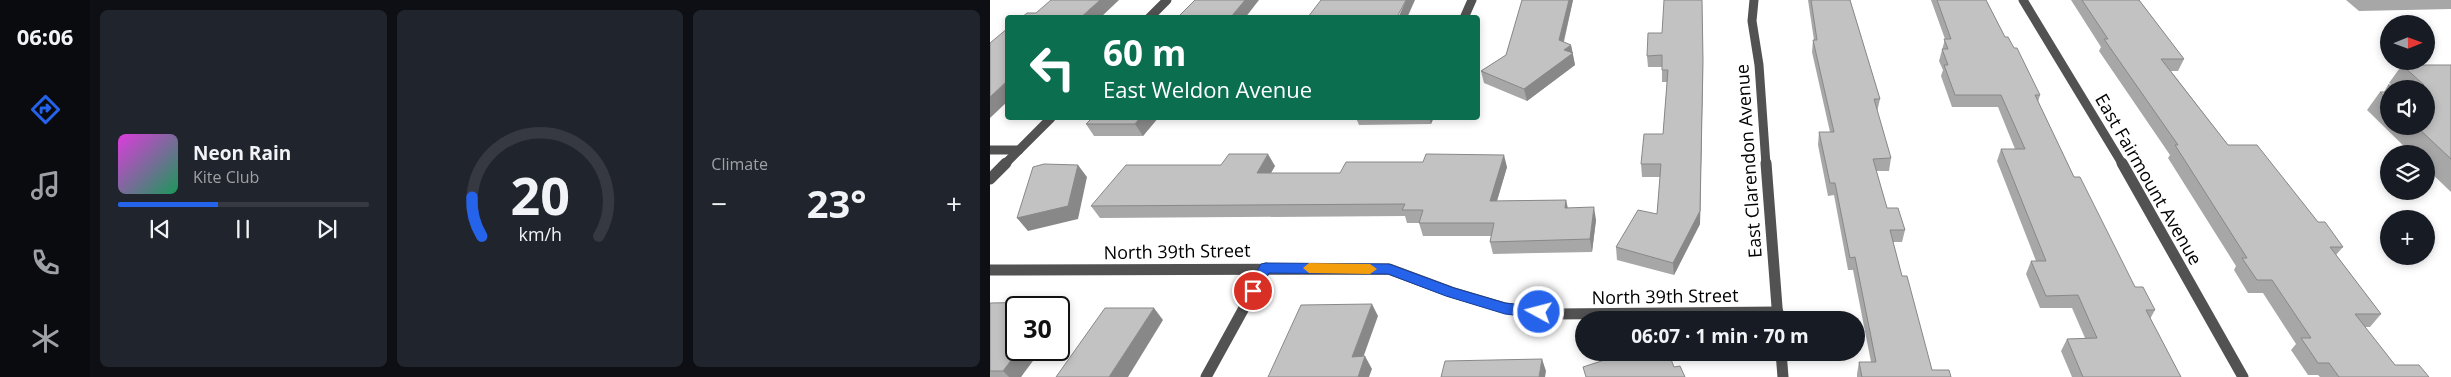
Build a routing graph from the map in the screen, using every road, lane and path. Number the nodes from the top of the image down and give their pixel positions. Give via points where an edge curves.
1 (1167, 0) edge
2 (1472, 0) edge
3 (1754, 0) edge
4 (2023, 0) edge
5 (1153, 15) edge
6 (1465, 15) edge
7 (1049, 120) edge
8 (990, 150) edge
9 (1019, 150) junction
10 (990, 179) edge
11 (1266, 268) junction
12 (990, 270) edge
13 (1778, 311) edge
14 (1575, 314) edge
15 (1782, 361) edge
16 (1206, 377) edge
17 (1783, 377) edge
18 (2243, 377) edge

1 - 5 street
2 - 6 street
3 - 13 street, East Clarendon Avenue via 1752,21 1759,65
4 - 18 street, East Fairmount Avenue via 2098,120
7 - 9 street
8 - 9 street
9 - 10 street
11 - 12 street, North 39th Street
11 - 14 street, North 39th Street via 1389,269 1505,308
11 - 16 street
15 - 17 street

